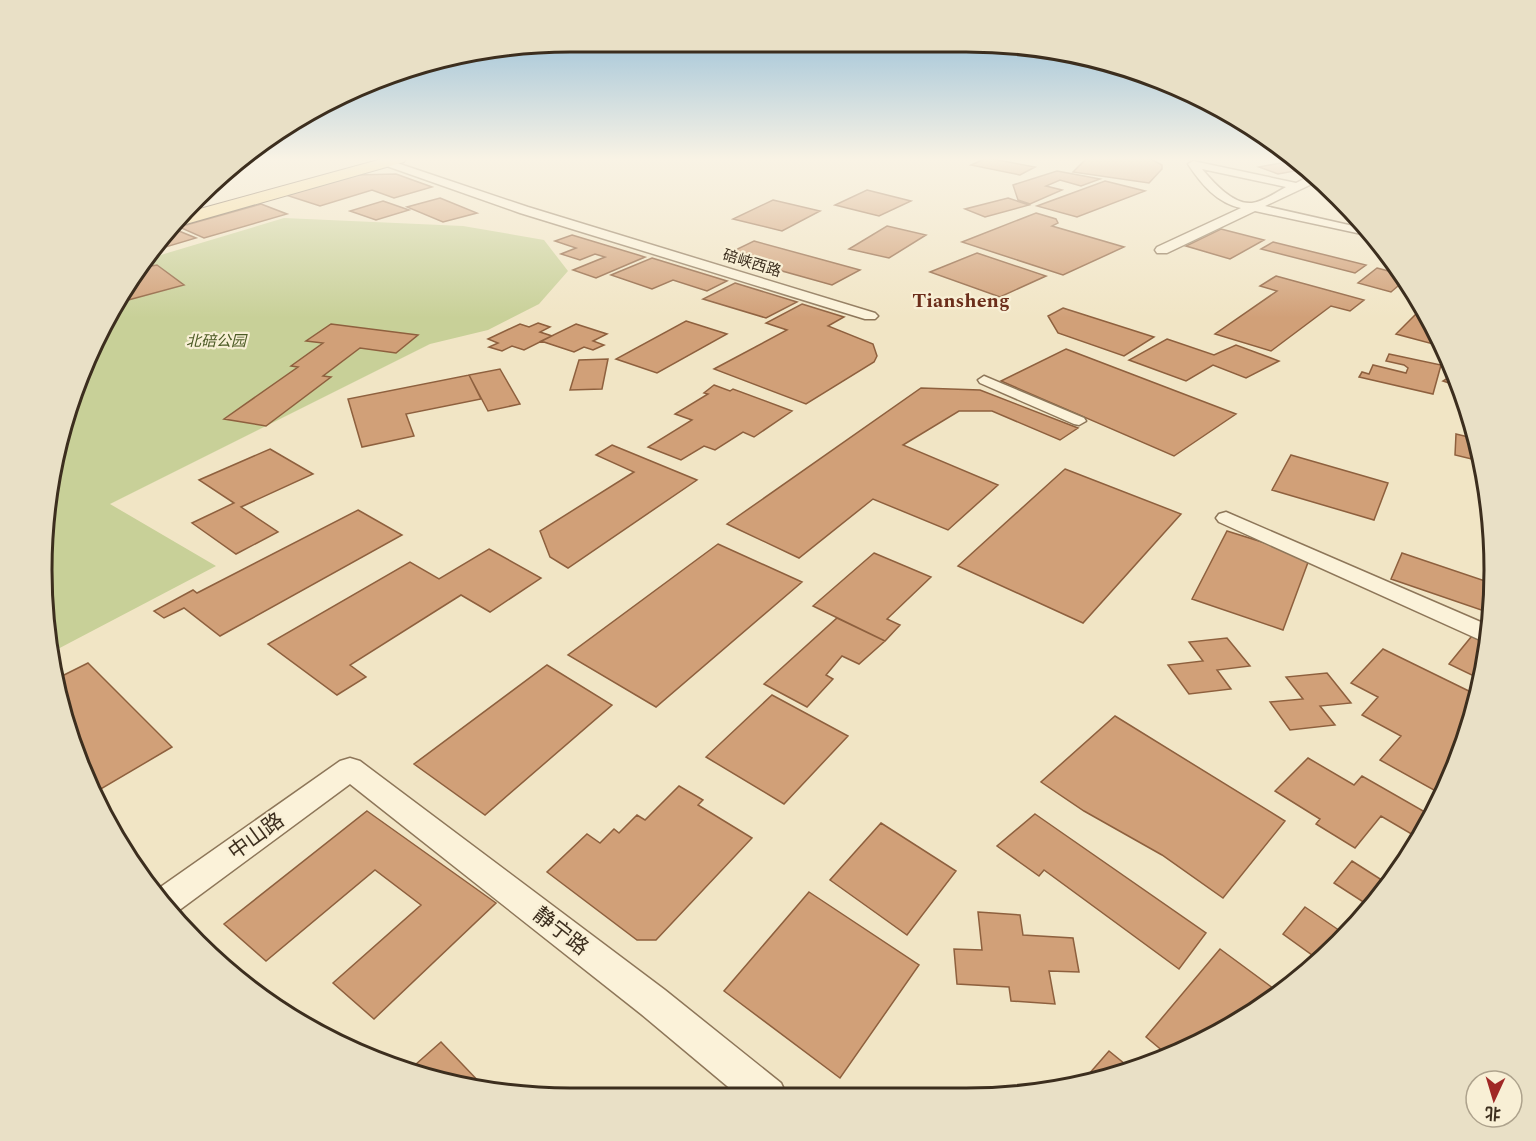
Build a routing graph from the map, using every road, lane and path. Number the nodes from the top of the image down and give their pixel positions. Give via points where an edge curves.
1 (531, 212) edge
2 (1245, 212) edge
3 (1279, 212) edge
4 (1356, 230) edge
5 (1167, 248) dead end
6 (870, 316) dead end
7 (984, 380) dead end
8 (1079, 421) dead end
9 (1226, 518) dead end
10 (1480, 631) edge
11 (350, 769) joint
12 (170, 899) edge
13 (758, 1088) edge

1 - 6 street, 碚峡西路
2 - 5 street
3 - 4 street
7 - 8 street
9 - 10 street
11 - 12 street, 中山路
11 - 13 street, 静宁路

